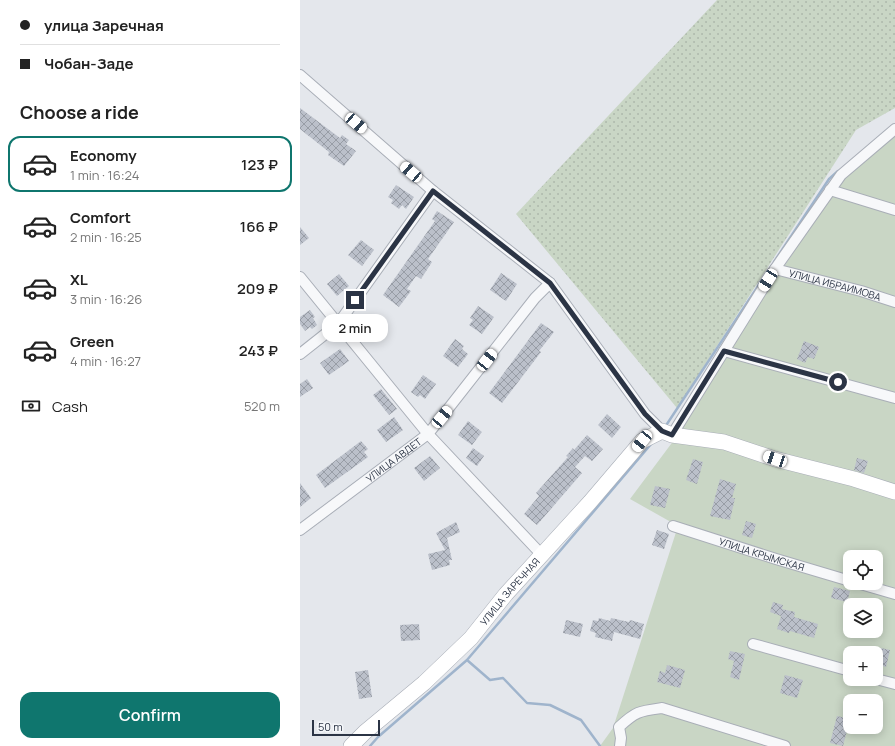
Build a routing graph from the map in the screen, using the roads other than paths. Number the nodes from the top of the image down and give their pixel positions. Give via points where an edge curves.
1 (300, 75) edge
2 (895, 129) edge
3 (830, 190) junction
4 (433, 191) junction
5 (895, 210) edge
6 (775, 269) junction
7 (300, 277) edge
8 (550, 283) junction
9 (895, 302) edge
10 (338, 324) junction
11 (724, 351) junction
12 (300, 354) edge
13 (895, 398) edge
14 (667, 433) junction
15 (428, 434) junction
16 (895, 492) edge
17 (673, 526) dead end
18 (300, 530) edge
19 (541, 554) junction
20 (843, 579) edge
21 (881, 590) edge
22 (895, 594) edge
23 (753, 644) dead end
24 (843, 669) edge
25 (883, 681) edge
26 (895, 684) edge
27 (351, 746) edge
28 (620, 746) edge
29 (785, 746) edge

1 - 4 street
2 - 3 street via 841,174
3 - 5 street
3 - 6 street
4 - 8 street
4 - 10 street
6 - 9 street, УЛИЦА ИБРАИМОВА
6 - 11 street
7 - 10 street
8 - 14 street via 645,414
8 - 15 street, УЛИЦА АВДЕТ via 535,298
10 - 12 street
10 - 15 street
11 - 13 street
11 - 14 street
14 - 16 street via 724,442 775,459
14 - 19 street, УЛИЦА ЗАРЕЧНАЯ via 642,441
15 - 18 street, УЛИЦА АВДЕТ
15 - 19 street
17 - 20 street, УЛИЦА КРЫМСКАЯ
19 - 27 street, УЛИЦА ЗАРЕЧНАЯ via 471,638 424,683
21 - 22 street
23 - 24 street
25 - 26 street
28 - 29 street via 619,727 632,714 662,708

